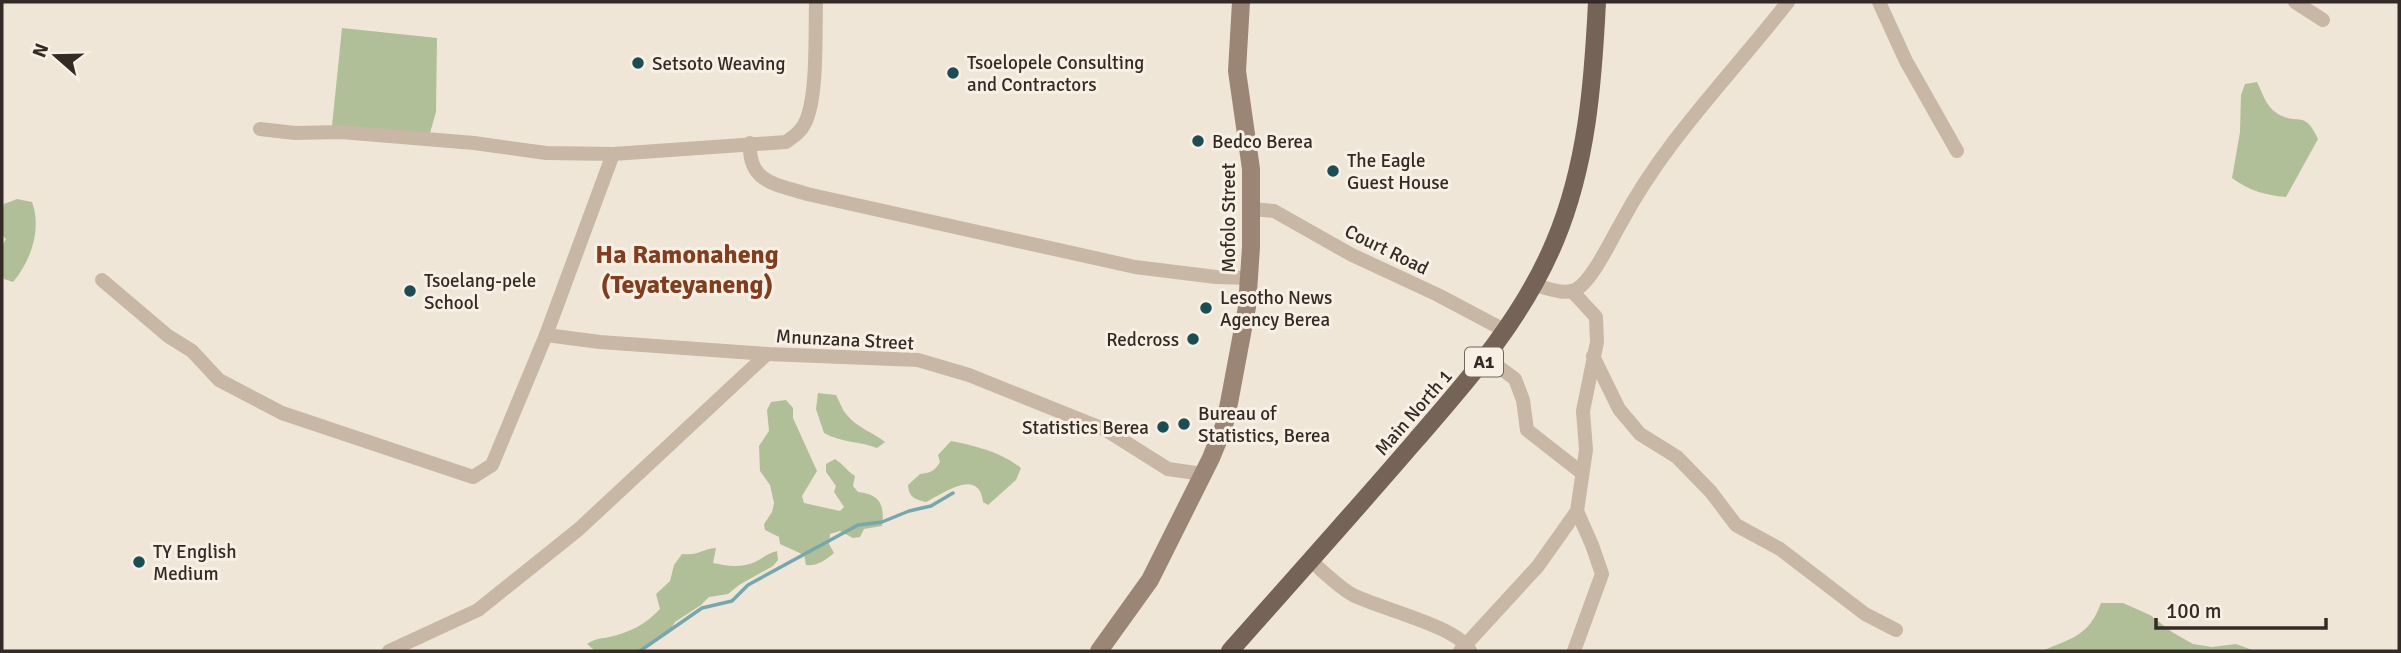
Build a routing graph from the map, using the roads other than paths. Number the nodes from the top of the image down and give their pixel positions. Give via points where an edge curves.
1 (816, 2) edge
2 (1241, 2) edge
3 (1597, 2) edge
4 (1788, 2) edge
5 (1879, 2) edge
6 (2295, 2) edge
7 (2323, 20) dead end
8 (260, 129) dead end
9 (750, 143) junction
10 (1957, 151) dead end
11 (613, 154) junction
12 (1251, 209) junction
13 (1249, 278) junction
14 (102, 280) dead end
15 (1535, 285) junction
16 (1572, 291) junction
17 (1506, 331) junction
18 (546, 335) junction
19 (767, 354) junction
20 (1593, 356) junction
21 (1487, 358) junction
22 (1582, 473) junction
23 (1203, 474) junction
24 (1577, 511) junction
25 (1310, 560) junction
26 (1896, 631) dead end
27 (1466, 649) edge
28 (389, 651) edge
29 (1099, 651) edge
30 (1230, 651) edge
31 (1574, 651) edge

1 - 9 street via 812,90 804,125 786,142
2 - 12 main road, Mofolo Street via 1237,71 1251,169
3 - 15 main road, Main North 1 / A1 via 1586,133 1556,239
4 - 16 street via 1660,157 1593,270
5 - 10 street
6 - 7 street
8 - 11 street via 474,143 546,153
9 - 11 street
9 - 13 street via 754,169 765,180 807,194 1135,267
11 - 18 street
12 - 13 main road, Mofolo Street
12 - 17 street, Court Road via 1274,211
13 - 23 main road, Mofolo Street via 1224,426
14 - 18 street via 192,351 219,380 282,413 473,477 492,465
15 - 16 street
15 - 17 main road, Main North 1 / A1
16 - 20 street via 1595,317
17 - 21 main road, Main North 1 / A1
18 - 19 street, Mnunzana Street
19 - 23 street, Mnunzana Street via 918,360 969,375 1106,430 1168,469
19 - 28 street via 579,528 478,610
20 - 22 street via 1583,411 1586,450
20 - 26 street via 1619,410 1640,434 1677,457 1736,525 1780,549 1865,614
21 - 22 street via 1515,379 1527,430
21 - 25 main road, Main North 1 / A1
22 - 24 street
23 - 29 main road, Mofolo Street via 1150,580
24 - 27 street via 1538,566
24 - 31 street via 1602,574
25 - 27 street via 1352,594 1451,633
25 - 30 main road, Main North 1 / A1

